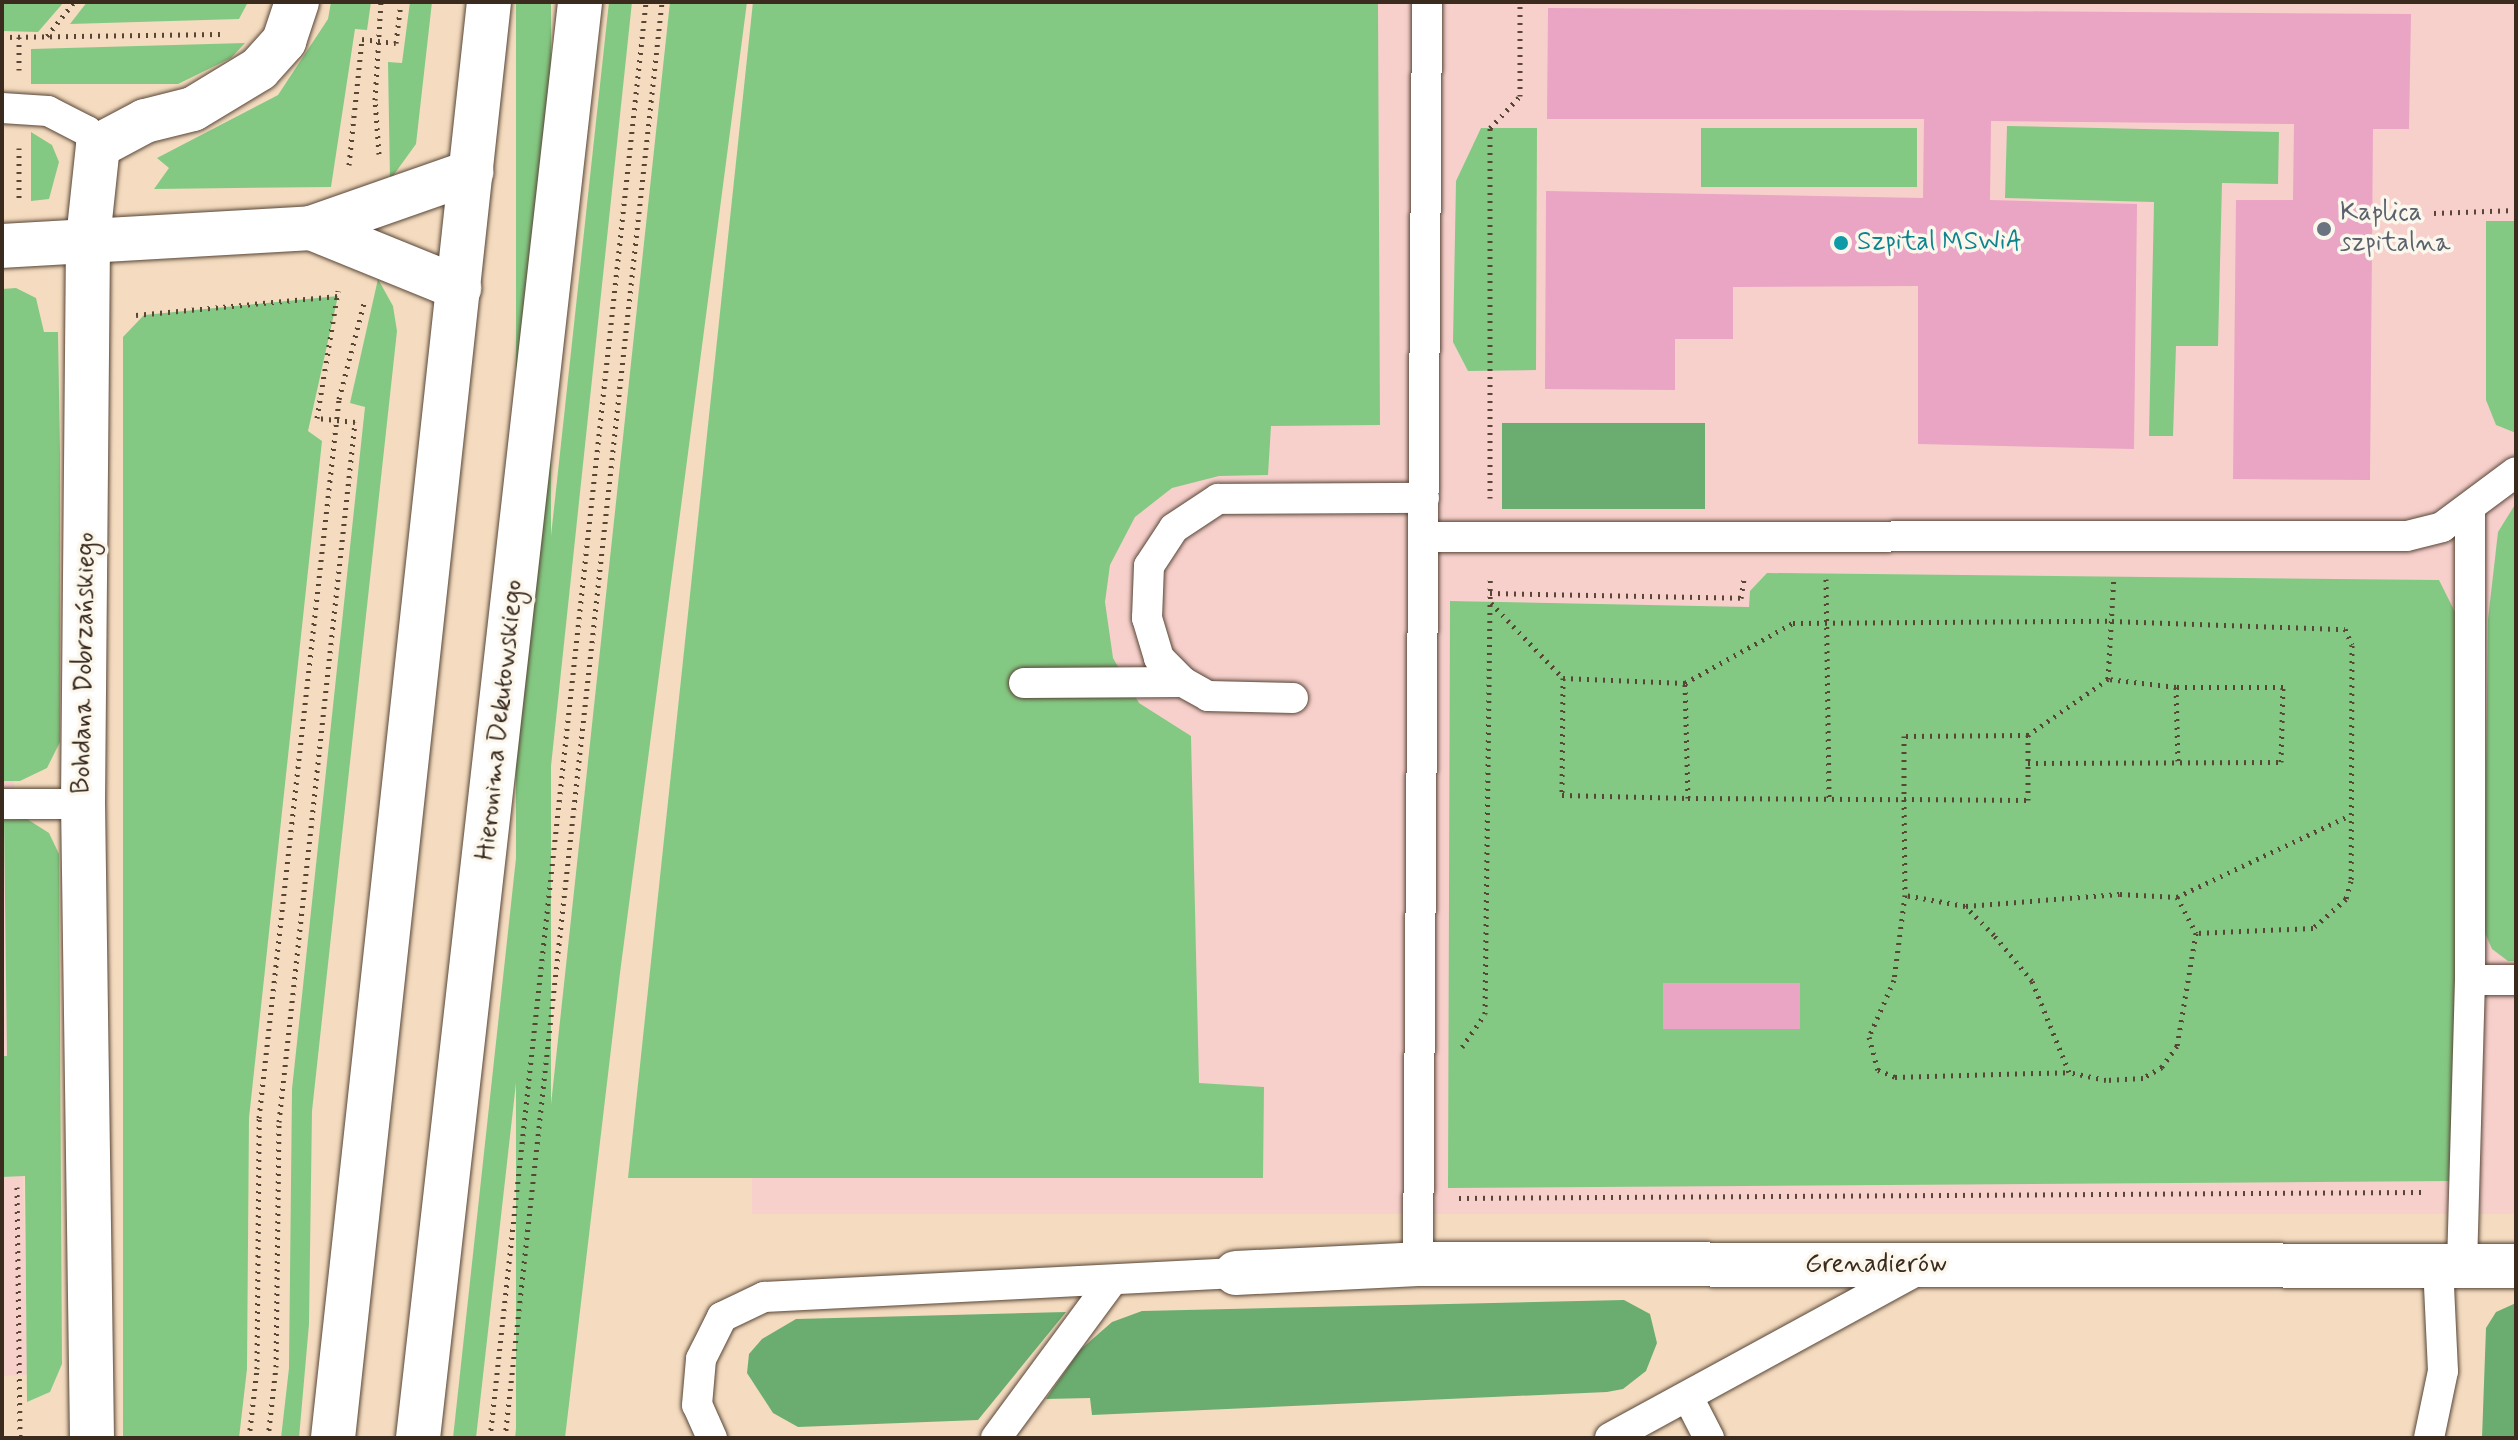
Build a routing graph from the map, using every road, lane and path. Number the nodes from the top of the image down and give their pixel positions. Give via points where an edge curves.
1 (74, 2) edge
2 (297, 2) edge
3 (381, 2) edge
4 (401, 2) edge
5 (489, 2) edge
6 (580, 2) edge
7 (646, 2) edge
8 (662, 2) edge
9 (1427, 2) edge
10 (1520, 2) edge
11 (235, 34) dead end
12 (46, 36) junction
13 (2, 37) edge
14 (377, 41) junction
15 (2, 108) edge
16 (98, 146) junction
17 (471, 172) junction
18 (2516, 210) edge
19 (2434, 213) dead end
20 (349, 229) junction
21 (88, 239) junction
22 (2, 246) edge
23 (459, 288) junction
24 (338, 296) junction
25 (89, 315) junction
26 (337, 419) junction
27 (2516, 472) edge
28 (1424, 498) junction
29 (2470, 509) junction
30 (1424, 537) junction
31 (1490, 537) junction
32 (1826, 562) dead end
33 (2113, 587) dead end
34 (1490, 602) junction
35 (2112, 621) junction
36 (1827, 624) junction
37 (1563, 678) junction
38 (2108, 679) junction
39 (1183, 682) junction
40 (1024, 683) dead end
41 (1685, 683) junction
42 (2176, 687) junction
43 (1293, 698) dead end
44 (2028, 735) junction
45 (2178, 761) junction
46 (2028, 763) junction
47 (1688, 798) junction
48 (1829, 799) junction
49 (1904, 799) junction
50 (2, 804) edge
51 (83, 804) junction
52 (2348, 816) junction
53 (1905, 895) junction
54 (2177, 897) junction
55 (1965, 906) junction
56 (2196, 933) junction
57 (2470, 980) junction
58 (2516, 980) edge
59 (1452, 1061) dead end
60 (2069, 1072) junction
61 (17, 1187) dead end
62 (2464, 1192) junction
63 (1446, 1198) dead end
64 (1418, 1264) junction
65 (1927, 1265) junction
66 (2450, 1266) junction
67 (2516, 1266) edge
68 (1236, 1273) joint
69 (1111, 1282) junction
70 (1689, 1399) junction
71 (20, 1438) edge
72 (92, 1438) edge
73 (249, 1438) edge
74 (268, 1438) edge
75 (333, 1438) edge
76 (418, 1438) edge
77 (490, 1438) edge
78 (505, 1438) edge
79 (712, 1438) edge
80 (996, 1438) edge
81 (1610, 1438) edge
82 (1709, 1438) edge
83 (2429, 1438) edge

1 - 12 path
2 - 16 street via 284,41 259,69 193,109 145,121
3 - 14 path
4 - 14 path via 396,43
5 - 17 street
6 - 76 street, Hieronima Dekutowskiego
7 - 77 path
8 - 78 path
9 - 28 lane
10 - 31 path via 1520,96 1490,128
11 - 12 path
12 - 13 path
14 - 20 path via 379,152
14 - 20 path via 362,39
15 - 16 lane via 48,111 87,131
16 - 21 street, Bohdana Dobrzańskiego
17 - 20 street
17 - 23 street
18 - 19 path
20 - 21 street
20 - 23 street
20 - 24 path
20 - 26 path
21 - 22 street
21 - 25 street, Bohdana Dobrzańskiego
23 - 75 street
24 - 25 path via 144,315
24 - 26 path via 317,418
25 - 51 street, Bohdana Dobrzańskiego
26 - 73 path via 259,1118 257,1369
26 - 74 path via 355,422 279,1122 276,1367
27 - 29 lane
28 - 30 lane
28 - 39 lane via 1218,499 1174,528 1149,566 1147,618 1159,658
29 - 31 lane via 2442,527 2407,536
29 - 57 lane
30 - 31 lane
30 - 64 lane
31 - 34 path
32 - 36 path
33 - 35 path
34 - 37 path
34 - 59 path via 1485,1014
35 - 36 path
35 - 38 path
35 - 52 path via 2345,629 2352,645
36 - 41 path via 1793,623
36 - 48 path
37 - 41 path
37 - 47 path via 1562,795
38 - 42 path
38 - 44 path
39 - 40 lane
39 - 43 lane via 1208,696
41 - 47 path
42 - 45 path
42 - 45 path via 2283,687 2281,762
44 - 46 path
44 - 49 path via 1904,736
45 - 46 path
46 - 49 path via 2028,800
47 - 48 path
48 - 49 path
49 - 53 path
50 - 51 lane
51 - 72 street, Bohdana Dobrzańskiego
52 - 54 path
52 - 56 path via 2351,881 2346,899 2330,918 2313,928
53 - 55 path
53 - 60 path via 1894,980 1869,1037 1878,1070 1895,1077
54 - 55 path via 2120,894
54 - 56 path
55 - 60 path via 2032,981
56 - 60 path via 2177,1046 2162,1067 2143,1078 2106,1080
57 - 58 lane
57 - 62 lane
61 - 71 path
62 - 63 path
62 - 66 lane
64 - 65 street, Grenadierów
64 - 68 street, Grenadierów
65 - 66 street, Grenadierów
65 - 70 lane
66 - 67 street, Grenadierów
66 - 83 lane via 2443,1371
68 - 69 lane
69 - 79 lane via 764,1297 722,1317 701,1359 697,1405
69 - 80 lane
70 - 81 lane
70 - 82 lane

